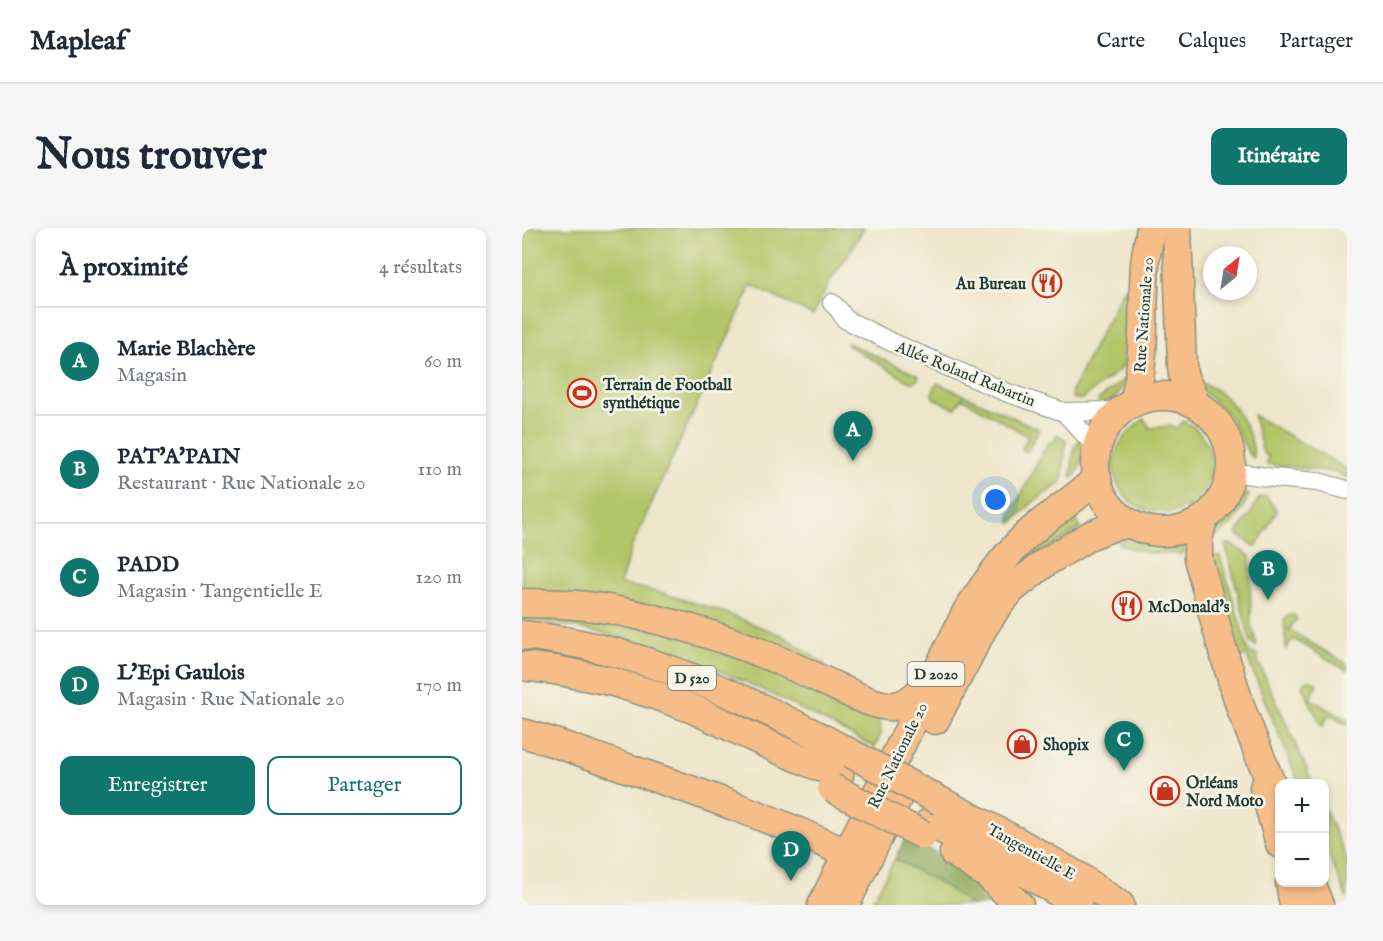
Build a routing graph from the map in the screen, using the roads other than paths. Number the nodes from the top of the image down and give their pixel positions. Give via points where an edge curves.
1 (1151, 228) edge
2 (1178, 228) edge
3 (832, 303) dead end
4 (1196, 404) junction
5 (1130, 405) junction
6 (1064, 412) junction
7 (1097, 448) junction
8 (1231, 472) junction
9 (1097, 478) junction
10 (1347, 490) edge
11 (1203, 519) junction
12 (1130, 523) junction
13 (522, 603) edge
14 (522, 635) edge
15 (946, 654) junction
16 (522, 666) edge
17 (1241, 709) junction
18 (522, 733) edge
19 (840, 772) junction
20 (1275, 794) edge
21 (931, 820) junction
22 (1277, 833) edge
23 (847, 854) junction
24 (1291, 887) edge
25 (1312, 887) edge
26 (822, 905) edge
27 (845, 905) edge
28 (1019, 905) edge
29 (1077, 905) edge
30 (1120, 905) edge
31 (1294, 905) edge
32 (1318, 905) edge

1 - 5 main road, Rue Nationale 20 via 1145,262 1138,388
2 - 4 main road, Rue Nationale 20 via 1182,366
3 - 6 street, Allée Roland Rabartin via 845,319 891,342 1008,393
4 - 5 main road, Rue Nationale 20 via 1154,396
4 - 8 main road, Rue Nationale 20 via 1224,432
5 - 6 street via 1110,411
5 - 7 main road, Rue Nationale 20 via 1113,418
6 - 7 street, Allée Roland Rabartin
7 - 9 main road, Rue Nationale 20
8 - 10 street via 1318,482
8 - 11 main road, Rue Nationale 20 via 1217,506
9 - 12 main road, Rue Nationale 20 via 1103,496
9 - 15 main road, Rue Nationale 20 / D 2020 via 1010,552 968,611
11 - 12 main road, Rue Nationale 20 via 1167,532
11 - 17 main road via 1198,558
12 - 27 main road, Rue Nationale 20 / D 2020 via 1099,532 1046,562 996,608 939,712
13 - 15 main road via 611,610 700,631 767,655 870,702 890,706 909,701 919,692
14 - 19 main road, D 520 via 609,652 678,673 744,700 804,728
15 - 23 main road, Rue Nationale 20 / D 2020
16 - 19 main road, D 520 via 610,681 655,695
17 - 20 main road
17 - 22 main road
18 - 23 main road via 708,797
19 - 21 main road, D 520
21 - 28 main road via 963,858 988,875
21 - 29 main road, D 520
21 - 30 main road, Tangentielle E / D 520 via 1016,841
23 - 26 main road, Rue Nationale 20 / D 2020
24 - 31 main road
25 - 32 main road

